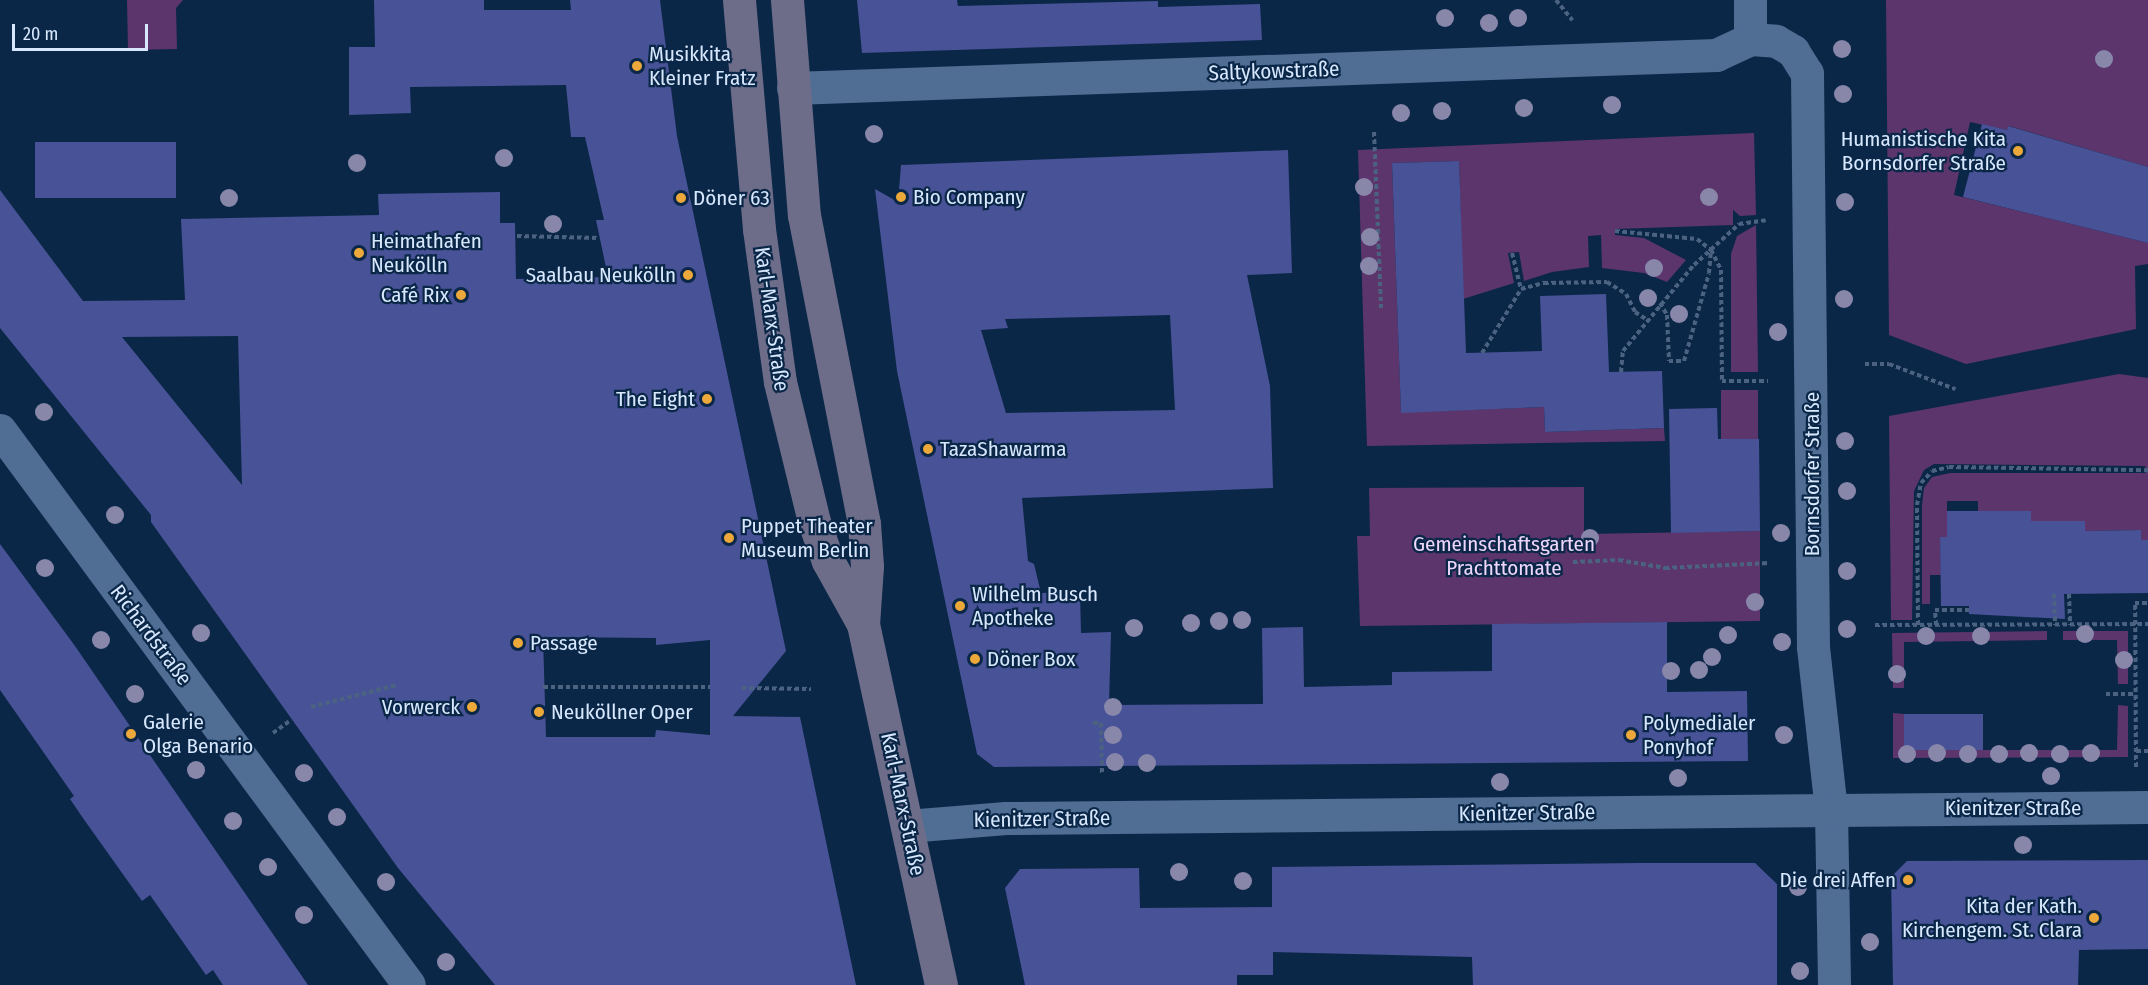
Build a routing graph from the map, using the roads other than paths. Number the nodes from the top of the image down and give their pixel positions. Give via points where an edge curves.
1 (739, 0) edge
2 (788, 0) edge
3 (1750, 0) edge
4 (1750, 39) junction
5 (793, 88) junction
6 (0, 430) edge
7 (863, 624) junction
8 (2148, 807) edge
9 (1832, 810) junction
10 (907, 826) junction
11 (409, 985) edge
12 (941, 985) edge
13 (1834, 985) edge

1 - 7 main road, Karl-Marx-Straße via 759,229 780,382 814,522 828,561
2 - 5 main road, Karl-Marx-Straße
3 - 4 street
4 - 5 street, Saltykowstraße via 1716,55
4 - 9 street, Bornsdorfer Straße via 1776,41 1793,51 1808,73 1813,647
5 - 7 main road, Karl-Marx-Straße via 804,215 864,524 867,566
6 - 11 street, Richardstraße
7 - 10 main road, Karl-Marx-Straße
8 - 9 street, Kienitzer Straße
9 - 10 street, Kienitzer Straße via 1006,818
9 - 13 street, Bornsdorfer Straße
10 - 12 main road, Karl-Marx-Straße

